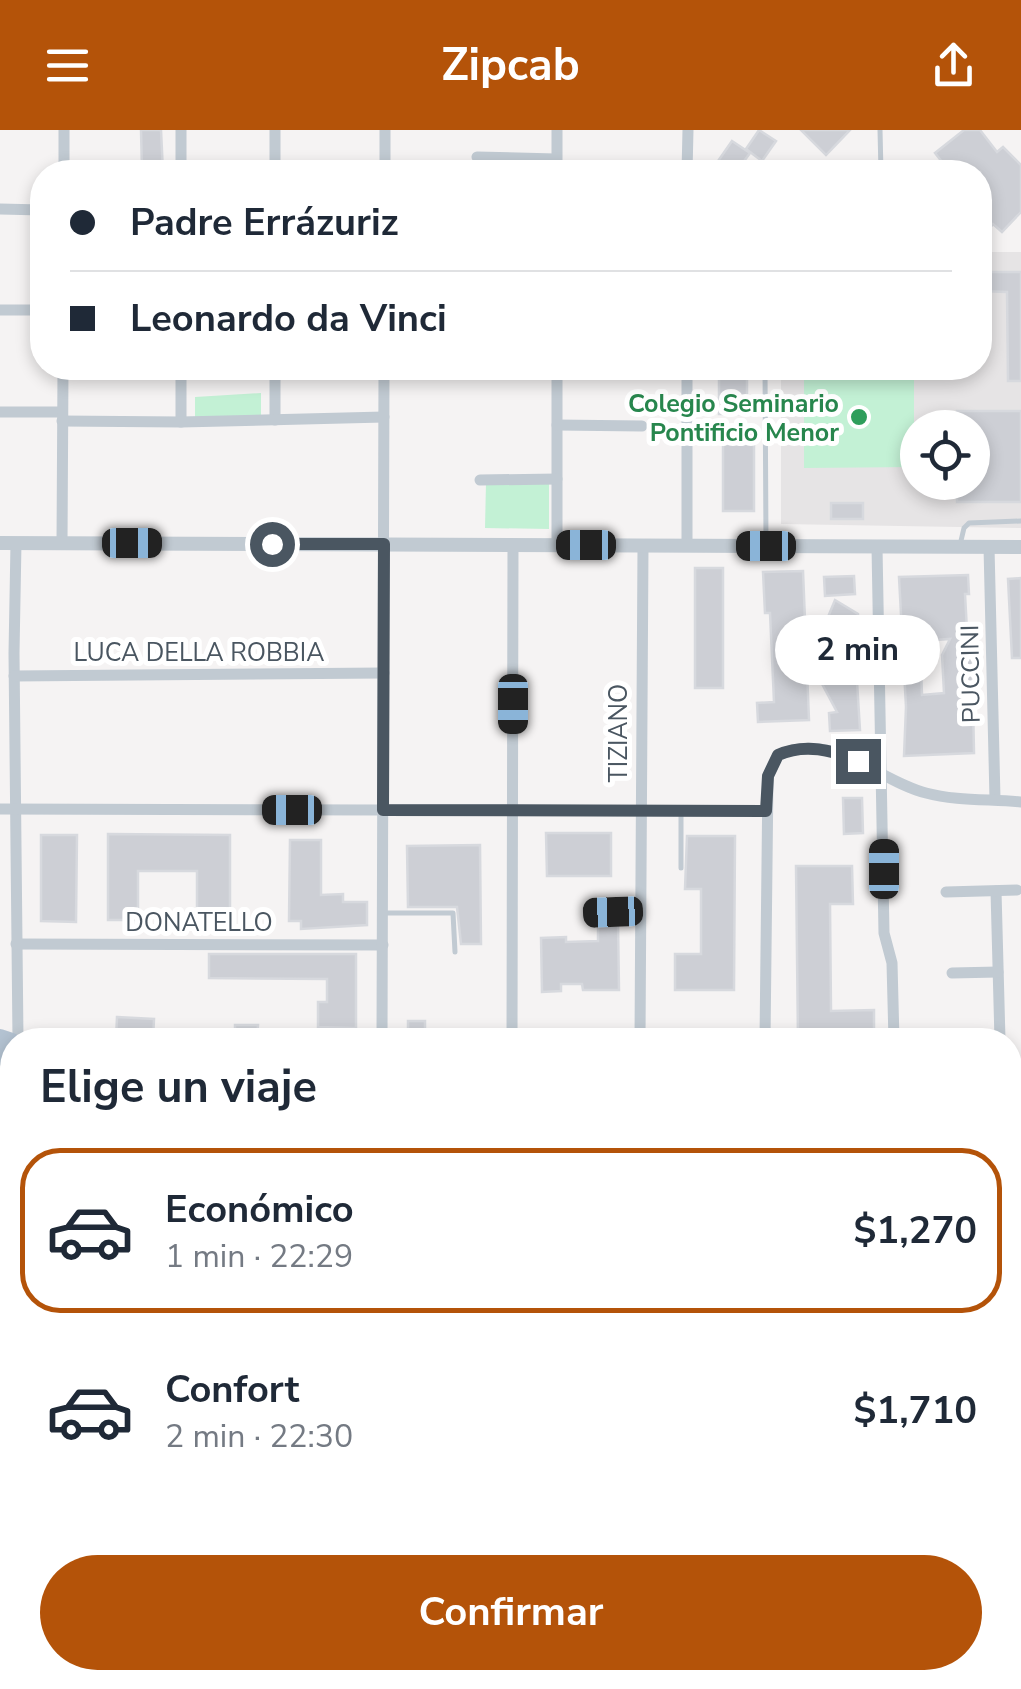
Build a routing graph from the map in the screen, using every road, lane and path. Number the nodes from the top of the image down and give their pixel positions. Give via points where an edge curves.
1 (64, 130) edge
2 (181, 130) edge
3 (275, 130) edge
4 (385, 130) edge
5 (556, 130) edge
6 (688, 130) edge
7 (880, 130) edge
8 (478, 156) dead end
9 (556, 158) joint
10 (64, 160) edge
11 (181, 160) edge
12 (275, 160) edge
13 (385, 160) edge
14 (687, 160) edge
15 (881, 160) edge
16 (0, 209) edge
17 (30, 210) edge
18 (0, 310) edge
19 (30, 310) edge
20 (62, 380) edge
21 (181, 380) edge
22 (275, 380) edge
23 (384, 380) edge
24 (557, 380) edge
25 (686, 380) edge
26 (766, 380) edge
27 (0, 412) edge
28 (62, 417) junction
29 (384, 417) junction
30 (275, 420) junction
31 (182, 422) junction
32 (556, 425) junction
33 (642, 426) dead end
34 (557, 479) junction
35 (480, 480) dead end
36 (1021, 520) edge
37 (0, 543) edge
38 (16, 543) junction
39 (62, 543) junction
40 (384, 544) junction
41 (514, 545) junction
42 (557, 545) junction
43 (643, 546) junction
44 (688, 546) junction
45 (766, 546) junction
46 (877, 546) junction
47 (960, 547) junction
48 (990, 547) junction
49 (1021, 547) edge
50 (0, 652) edge
51 (14, 653) junction
52 (384, 673) junction
53 (14, 676) junction
54 (883, 772) junction
55 (994, 799) junction
56 (1021, 802) edge
57 (0, 809) edge
58 (15, 809) junction
59 (383, 810) junction
60 (512, 810) junction
61 (640, 811) junction
62 (682, 811) junction
63 (766, 811) junction
64 (681, 868) dead end
65 (1017, 890) dead end
66 (996, 891) junction
67 (946, 892) dead end
68 (639, 911) junction
69 (587, 912) dead end
70 (383, 914) junction
71 (16, 944) junction
72 (383, 944) junction
73 (455, 952) dead end
74 (998, 972) junction
75 (952, 974) dead end
76 (16, 1028) edge
77 (382, 1028) edge
78 (512, 1028) edge
79 (640, 1028) edge
80 (765, 1028) edge
81 (894, 1028) edge
82 (1000, 1028) edge

1 - 10 street
2 - 11 street
3 - 12 street
4 - 13 street
5 - 9 street
6 - 14 street
7 - 15 lane
8 - 9 street
16 - 17 street
18 - 19 street
20 - 28 street
21 - 31 street
22 - 30 street
23 - 29 street
24 - 32 street
25 - 44 street
26 - 45 lane
27 - 28 street
28 - 31 street
28 - 39 street
29 - 30 street
29 - 40 street
30 - 31 street
32 - 33 street
32 - 34 street
34 - 35 street
34 - 42 street
36 - 47 lane via 969,522
37 - 38 street
38 - 39 street
38 - 51 street
39 - 40 street
40 - 41 street
40 - 52 street
41 - 42 street
41 - 60 street
42 - 43 street
43 - 44 street
43 - 61 street, TIZIANO
44 - 45 street
45 - 46 street
46 - 47 street
46 - 54 street
47 - 48 street
48 - 49 street
48 - 55 street, PUCCINI
50 - 51 street
51 - 53 street
52 - 53 street, LUCA DELLA ROBBIA
52 - 59 street
53 - 58 street
54 - 55 street via 930,794
54 - 63 street via 834,750 788,750 772,763
54 - 81 street via 884,933
55 - 56 street
57 - 58 street
58 - 59 street
58 - 71 street
59 - 60 street
59 - 70 street
60 - 61 street
60 - 78 street
61 - 62 street
61 - 68 street, TIZIANO
62 - 63 street
62 - 64 lane
63 - 80 street
65 - 66 street
66 - 67 street
66 - 74 street
68 - 69 lane
68 - 79 street, TIZIANO
70 - 72 street
70 - 73 lane via 453,913
71 - 72 street, DONATELLO
71 - 76 street
72 - 77 street
74 - 75 street
74 - 82 street

